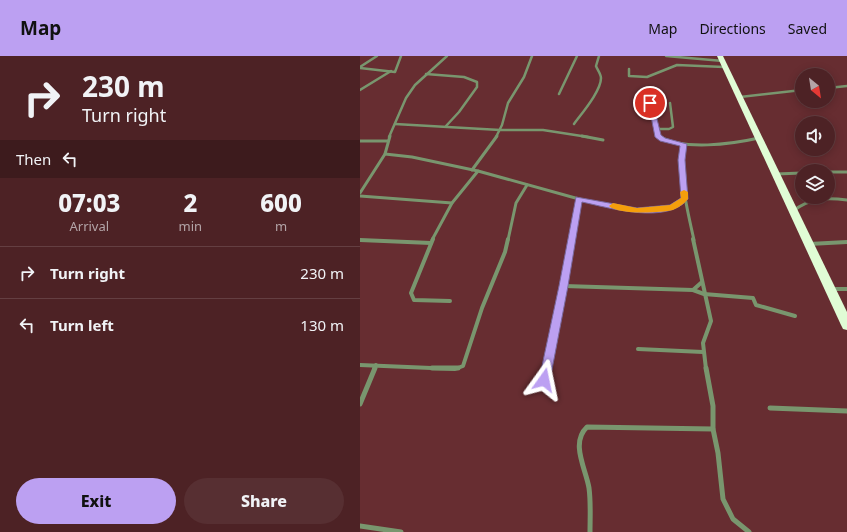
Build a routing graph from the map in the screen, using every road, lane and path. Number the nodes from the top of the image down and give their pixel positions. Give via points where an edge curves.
1 (377, 56) edge
2 (401, 56) edge
3 (447, 56) edge
4 (532, 56) edge
5 (577, 56) edge
6 (599, 56) edge
7 (666, 56) edge
8 (722, 61) edge
9 (360, 68) edge
10 (629, 69) dead end
11 (391, 71) junction
12 (426, 74) junction
13 (847, 86) edge
14 (835, 87) edge
15 (360, 90) edge
16 (795, 91) edge
17 (559, 94) dead end
18 (740, 97) junction
19 (650, 103) dead end
20 (670, 103) dead end
21 (395, 124) junction
22 (574, 124) dead end
23 (446, 126) junction
24 (656, 129) junction
25 (500, 130) junction
26 (759, 138) junction
27 (603, 140) dead end
28 (360, 141) edge
29 (388, 141) junction
30 (683, 144) junction
31 (385, 154) junction
32 (472, 170) junction
33 (478, 171) junction
34 (835, 172) edge
35 (847, 172) edge
36 (795, 173) edge
37 (776, 174) junction
38 (527, 185) junction
39 (360, 193) edge
40 (360, 196) edge
41 (579, 199) junction
42 (685, 199) junction
43 (847, 200) edge
44 (452, 203) junction
45 (793, 212) junction
46 (360, 240) edge
47 (847, 242) edge
48 (431, 243) junction
49 (809, 244) junction
50 (702, 282) junction
51 (564, 286) junction
52 (830, 289) junction
53 (847, 289) edge
54 (693, 290) junction
55 (704, 294) junction
56 (450, 301) dead end
57 (795, 316) dead end
58 (847, 325) edge
59 (638, 349) dead end
60 (703, 352) junction
61 (360, 365) edge
62 (376, 365) junction
63 (544, 380) dead end
64 (360, 404) edge
65 (770, 408) dead end
66 (847, 411) edge
67 (713, 429) junction
68 (360, 526) edge
69 (401, 532) edge
70 (590, 532) edge
71 (749, 532) edge

1 - 9 street
2 - 11 street via 396,72
3 - 12 street
4 - 25 street via 524,77 508,103
5 - 17 street
6 - 22 street via 596,66 600,81 593,99
7 - 8 street
8 - 10 street via 676,66 644,78 629,76
8 - 18 highway
9 - 11 street
11 - 15 street
12 - 21 street via 406,98
12 - 23 street via 464,77 477,82 477,87
13 - 14 street
16 - 18 street
18 - 26 highway
19 - 24 street
20 - 24 street via 673,126 669,129
21 - 23 street
21 - 29 street
23 - 25 street
24 - 30 street via 660,138
25 - 27 street via 543,130
25 - 32 street
26 - 30 street via 743,142
26 - 37 highway
28 - 29 street
29 - 31 street
30 - 42 street via 681,160
31 - 32 street
31 - 39 street
32 - 33 street
33 - 38 street
33 - 44 street
34 - 35 street
36 - 37 street
37 - 45 highway
38 - 41 street
38 - 62 street via 516,203 505,252 482,308 463,366 456,369
40 - 44 street
41 - 42 street via 637,211 672,208
41 - 51 street
42 - 50 street
43 - 45 street via 818,198 808,201
44 - 48 street
45 - 49 highway
46 - 48 street
47 - 49 street
48 - 56 street via 411,293 412,297 420,301
49 - 52 highway
50 - 54 street
50 - 55 street
51 - 54 street
51 - 63 street
52 - 53 street
52 - 58 highway
54 - 55 street
55 - 57 street via 753,298 756,305
55 - 60 street via 711,321 703,342
59 - 60 street
60 - 67 street via 713,406
61 - 62 street
62 - 64 street
65 - 66 street
67 - 70 street via 583,429 578,445 589,487
67 - 71 street via 723,499 733,519
68 - 69 street

